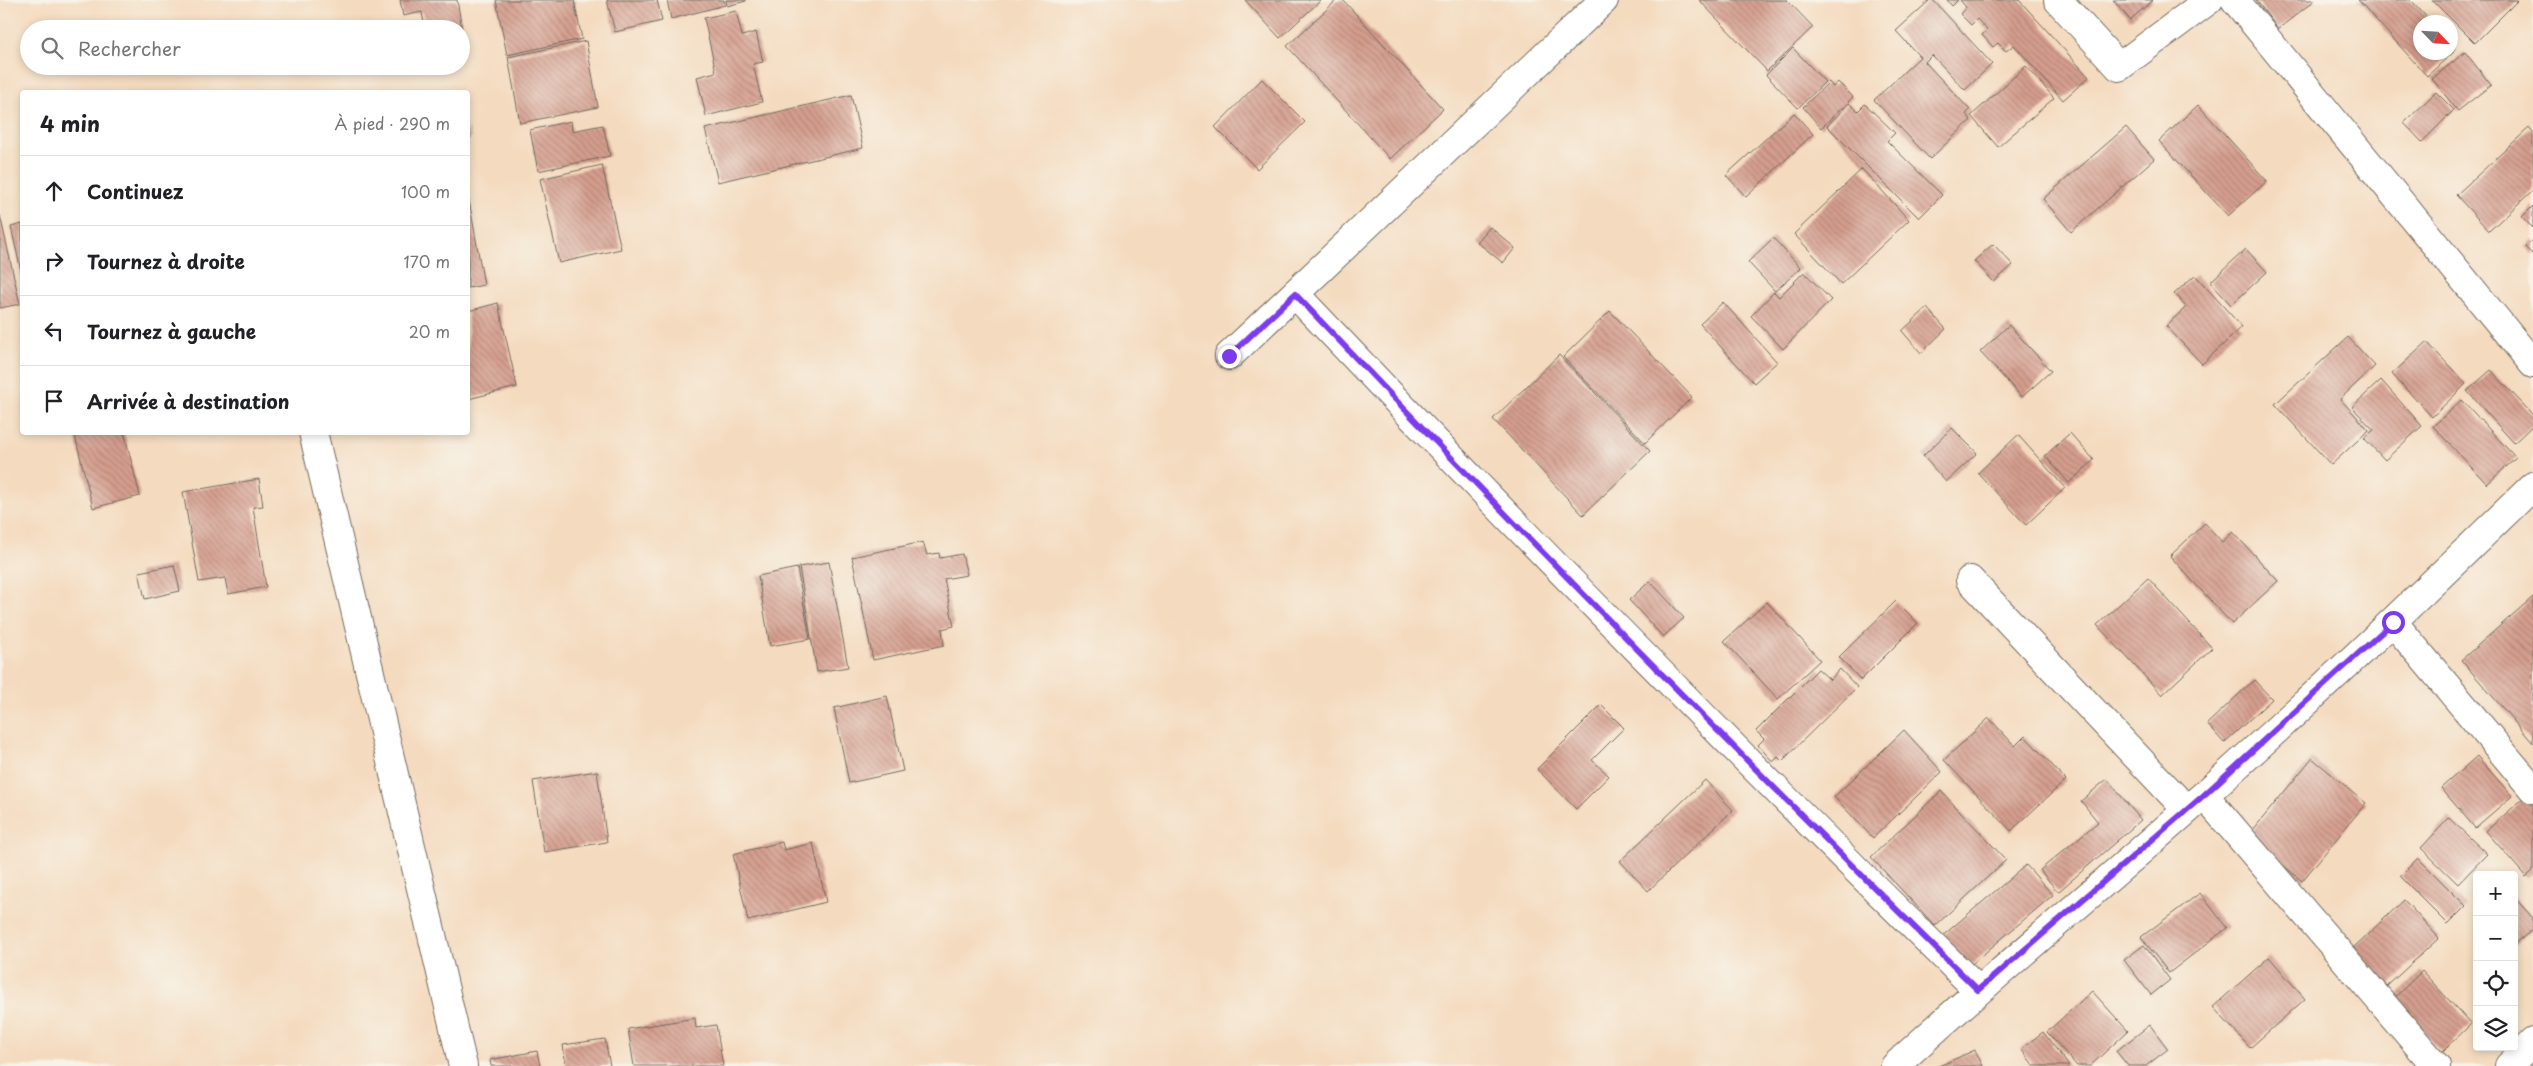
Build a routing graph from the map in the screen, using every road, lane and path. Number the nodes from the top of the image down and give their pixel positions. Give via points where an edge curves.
1 (1604, 0) edge
2 (2058, 0) edge
3 (2209, 0) edge
4 (2235, 0) edge
5 (1295, 294) junction
6 (1229, 356) dead end
7 (2533, 364) edge
8 (315, 435) edge
9 (2533, 486) edge
10 (1970, 580) dead end
11 (2393, 622) junction
12 (2533, 789) edge
13 (2195, 802) junction
14 (1978, 990) junction
15 (2533, 1042) edge
16 (463, 1066) edge
17 (1895, 1066) edge
18 (2436, 1066) edge
19 (2509, 1066) edge

1 - 5 street
2 - 3 street via 2119,66
4 - 7 street
5 - 6 street
5 - 14 street via 1400,406
8 - 16 street
9 - 11 street
10 - 13 street
11 - 12 street
11 - 13 street
13 - 14 street
13 - 18 street
14 - 17 street
15 - 19 street

